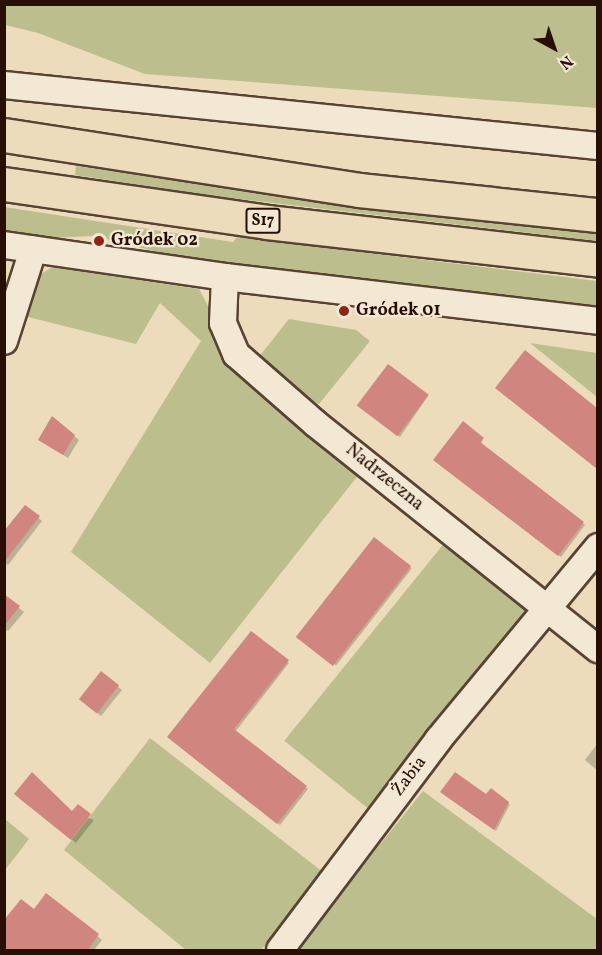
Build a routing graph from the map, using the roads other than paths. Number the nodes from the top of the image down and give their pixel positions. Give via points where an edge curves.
1 (4, 85) edge
2 (4, 135) edge
3 (597, 146) edge
4 (4, 184) edge
5 (597, 214) edge
6 (4, 245) edge
7 (33, 250) junction
8 (597, 260) edge
9 (225, 278) junction
10 (597, 321) edge
11 (4, 340) edge
12 (597, 547) edge
13 (549, 610) junction
14 (597, 649) edge
15 (280, 951) edge

1 - 3 street
2 - 5 highway via 359,190
4 - 8 highway, S17 via 279,224
6 - 7 street
7 - 9 street
7 - 11 street
9 - 10 street
9 - 13 street, Nadrzeczna via 223,323 236,354 316,424
12 - 13 street, Żabia
13 - 14 street, Nadrzeczna
13 - 15 street, Żabia via 438,740

